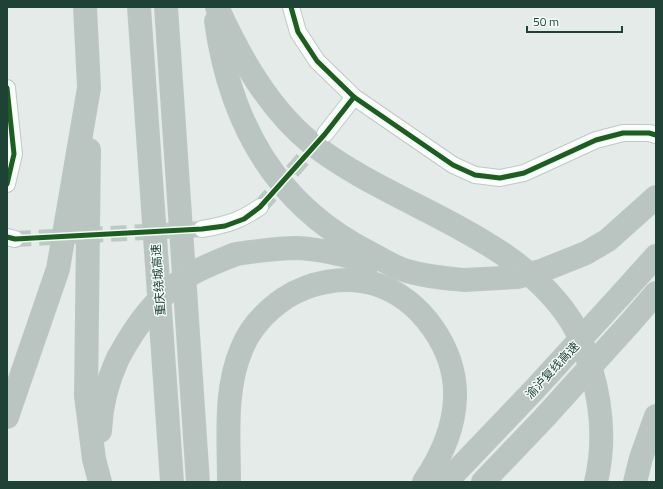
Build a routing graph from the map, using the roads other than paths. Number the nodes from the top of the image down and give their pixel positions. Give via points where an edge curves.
1 (86, 7) edge
2 (139, 7) edge
3 (166, 7) edge
4 (214, 7) edge
5 (217, 7) edge
6 (291, 7) edge
7 (7, 88) edge
8 (89, 88) junction
9 (354, 97) junction
10 (325, 134) tunnel mouth
11 (656, 135) edge
12 (7, 184) edge
13 (656, 197) edge
14 (260, 207) tunnel mouth
15 (202, 229) tunnel mouth
16 (656, 256) edge
17 (402, 269) junction
18 (656, 293) edge
19 (7, 416) edge
20 (656, 416) edge
21 (100, 482) edge
22 (103, 482) edge
23 (172, 482) edge
24 (198, 482) edge
25 (229, 482) edge
26 (424, 482) edge
27 (446, 482) edge
28 (483, 482) edge
29 (596, 482) edge
30 (634, 482) edge

1 - 8 highway
2 - 23 highway, 重庆绕城高速
3 - 24 highway
4 - 17 highway via 225,72 237,108 250,138 267,166 287,192 329,230
5 - 29 highway via 256,81 309,142 330,158 392,194 480,240 535,278 554,298 572,322 586,353 597,389 602,428
6 - 9 street via 298,32 317,62
7 - 12 street via 14,154
8 - 19 highway via 58,269
8 - 21 highway via 86,396 94,459
9 - 10 street
9 - 11 street via 453,165 475,174 500,178 524,173 596,140 623,133
13 - 17 highway, bridge via 608,240 586,253 542,271 516,277 464,280
14 - 15 street via 244,219 224,226
16 - 27 highway, 渝泸复线高速, bridge
17 - 22 highway, bridge via 298,248 236,254 190,274 150,309 132,332 108,380 102,402 100,457
18 - 28 highway, bridge
20 - 30 highway
25 - 26 highway via 229,402 242,348 254,326 272,306 295,292 322,282 349,280 374,284 396,294 415,308 432,326 444,348 450,365 455,397 453,419 446,444

